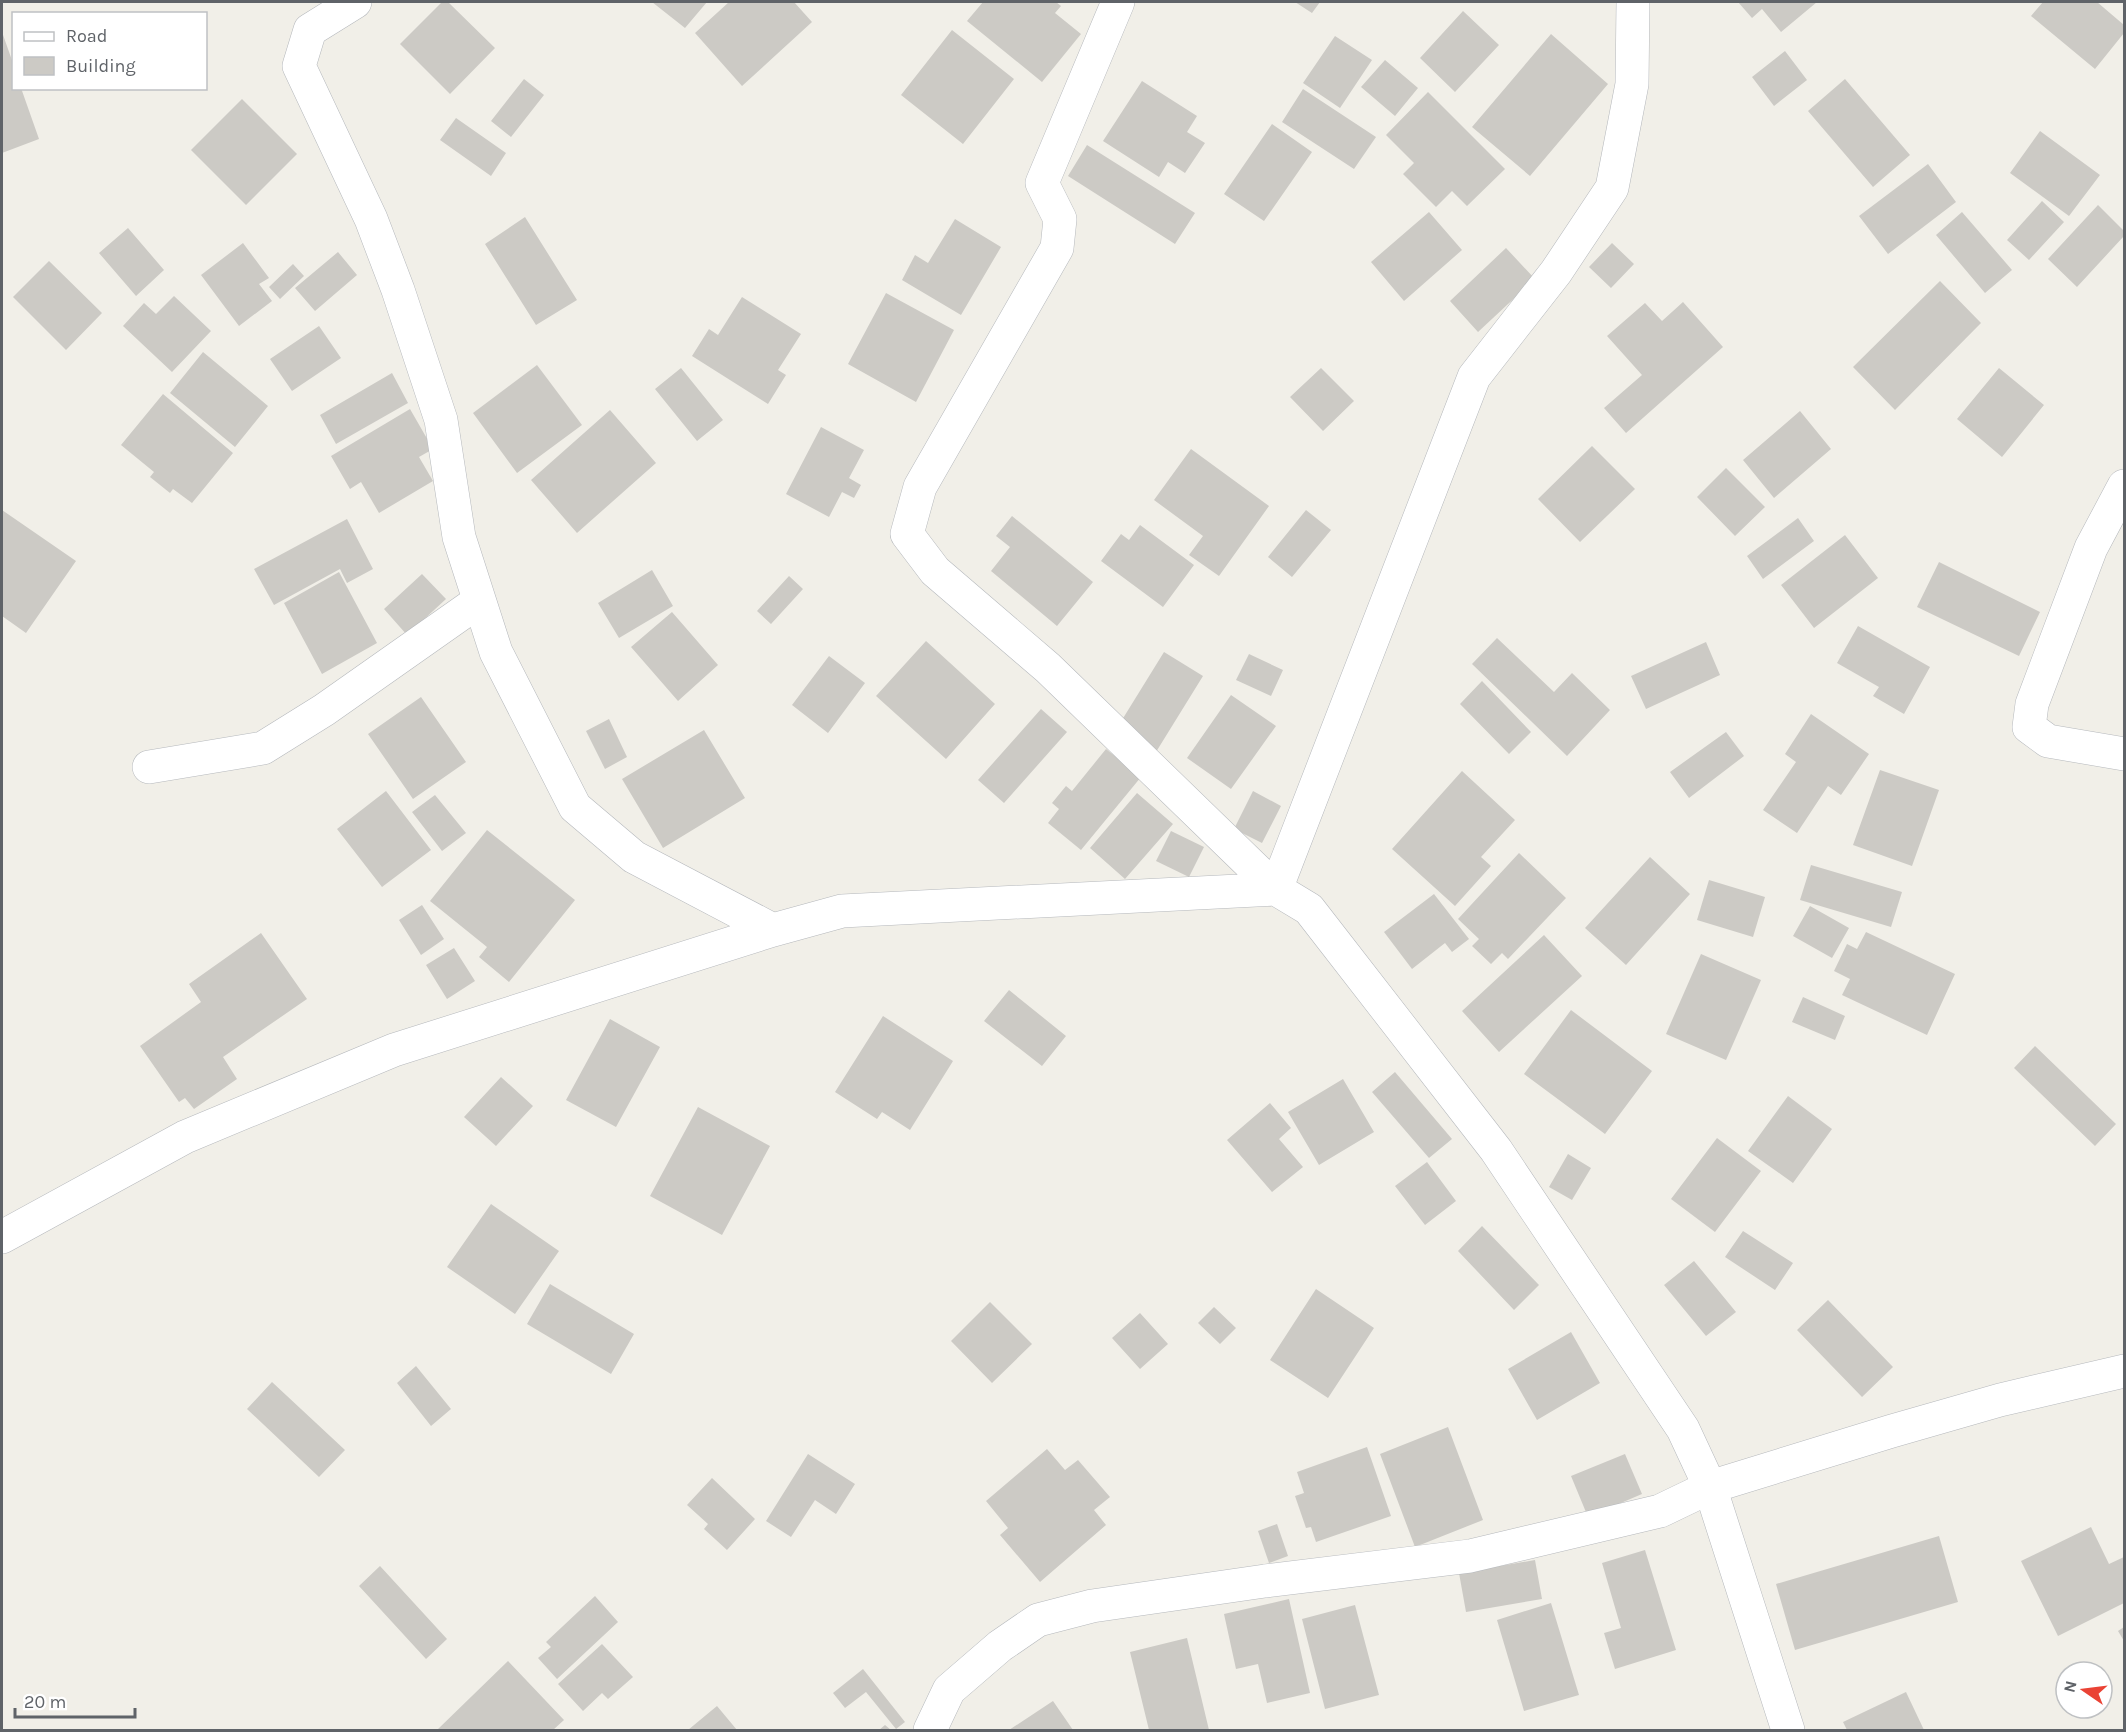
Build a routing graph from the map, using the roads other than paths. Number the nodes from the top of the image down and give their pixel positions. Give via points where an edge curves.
1 (355, 2) edge
2 (1118, 2) edge
3 (1633, 2) edge
4 (2124, 486) edge
5 (479, 601) junction
6 (2124, 754) edge
7 (149, 766) dead end
8 (1276, 889) junction
9 (773, 930) junction
10 (2, 1237) edge
11 (2124, 1371) edge
12 (1710, 1487) junction
13 (930, 1731) edge
14 (1788, 1731) edge

1 - 5 street via 310,30 299,66 371,219 398,290 441,420 459,537
2 - 8 street via 1042,183 1060,219 1057,248 920,487 907,534 935,571 1048,668
3 - 8 street via 1632,84 1612,188 1556,272 1474,378
4 - 6 street via 2091,548 2032,704 2029,727 2048,741
5 - 7 street via 263,748
5 - 9 street via 496,652 575,807 634,857
8 - 9 street via 842,911
8 - 12 street via 1309,909 1496,1150 1683,1429
9 - 10 street via 394,1050 185,1137
11 - 12 street via 2000,1400
12 - 13 street via 1660,1511 1470,1556 1092,1606 1038,1620 1000,1646 949,1690
12 - 14 street

